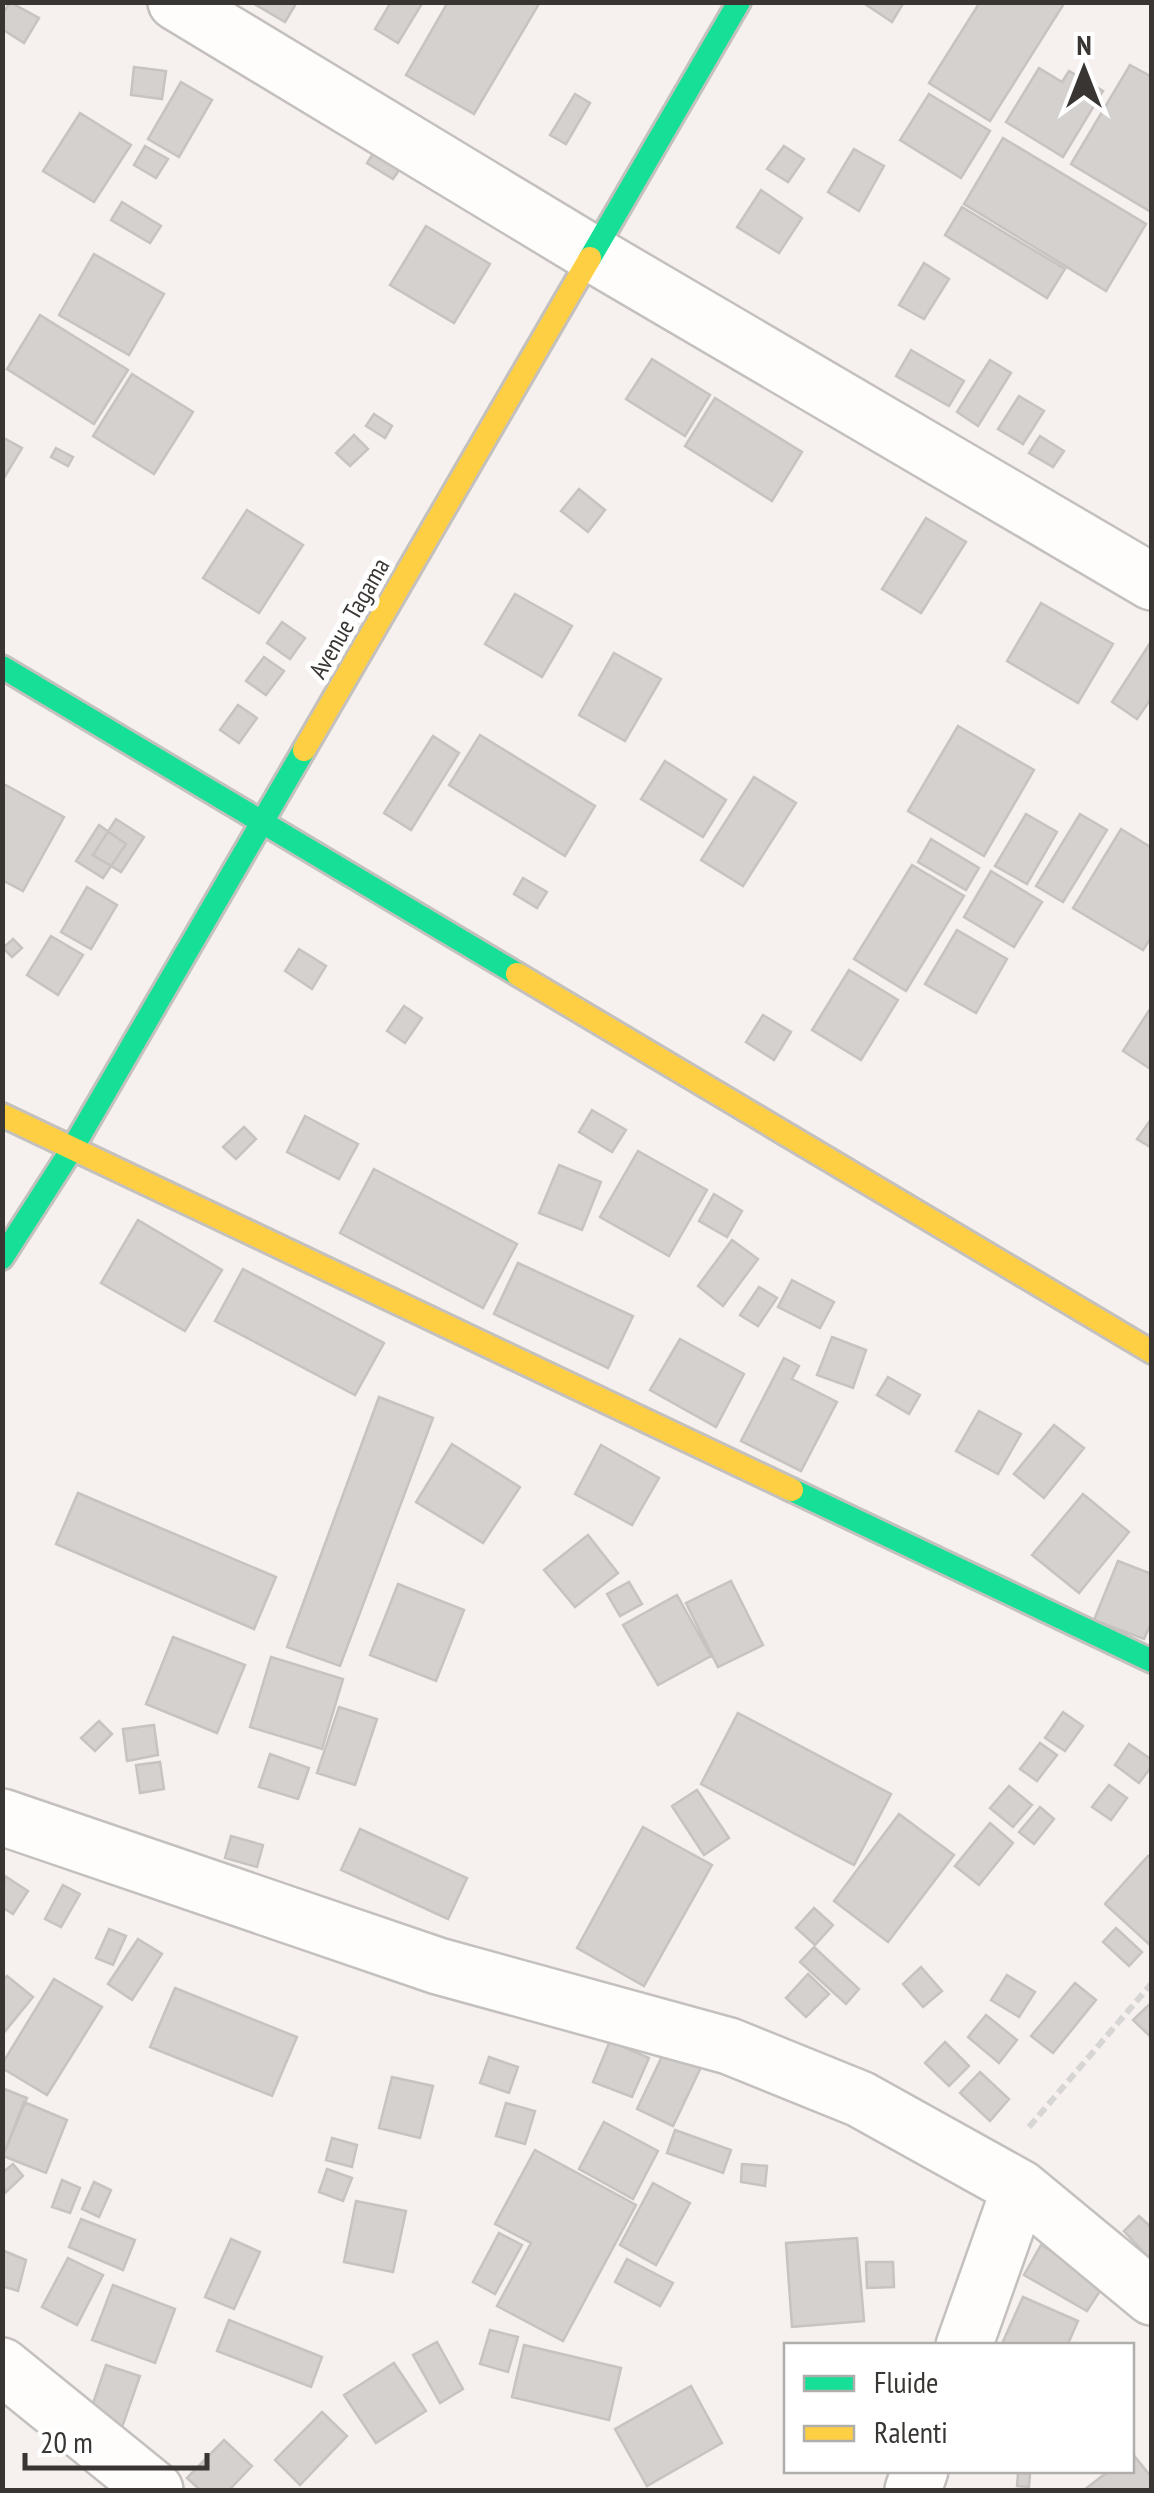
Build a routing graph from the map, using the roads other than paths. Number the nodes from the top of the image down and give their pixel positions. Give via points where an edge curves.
1 (176, 2) edge
2 (739, 2) edge
3 (592, 253) junction
4 (1152, 582) edge
5 (2, 666) edge
6 (262, 822) junction
7 (2, 1115) edge
8 (72, 1149) junction
9 (2, 1258) edge
10 (1152, 1352) edge
11 (1152, 1661) edge
12 (2, 1816) edge
13 (1006, 2179) junction
14 (1152, 2297) edge
15 (965, 2343) edge
16 (2, 2366) edge
17 (155, 2490) edge

1 - 3 street
2 - 3 street, Avenue Tagama
3 - 4 street
3 - 6 street, Avenue Tagama
5 - 6 street
6 - 8 street, Avenue Tagama
6 - 10 street
7 - 8 street
8 - 9 street, Avenue Tagama
8 - 11 street
12 - 13 street via 438,1966 730,2046 860,2099
13 - 14 street
13 - 15 street
16 - 17 street

